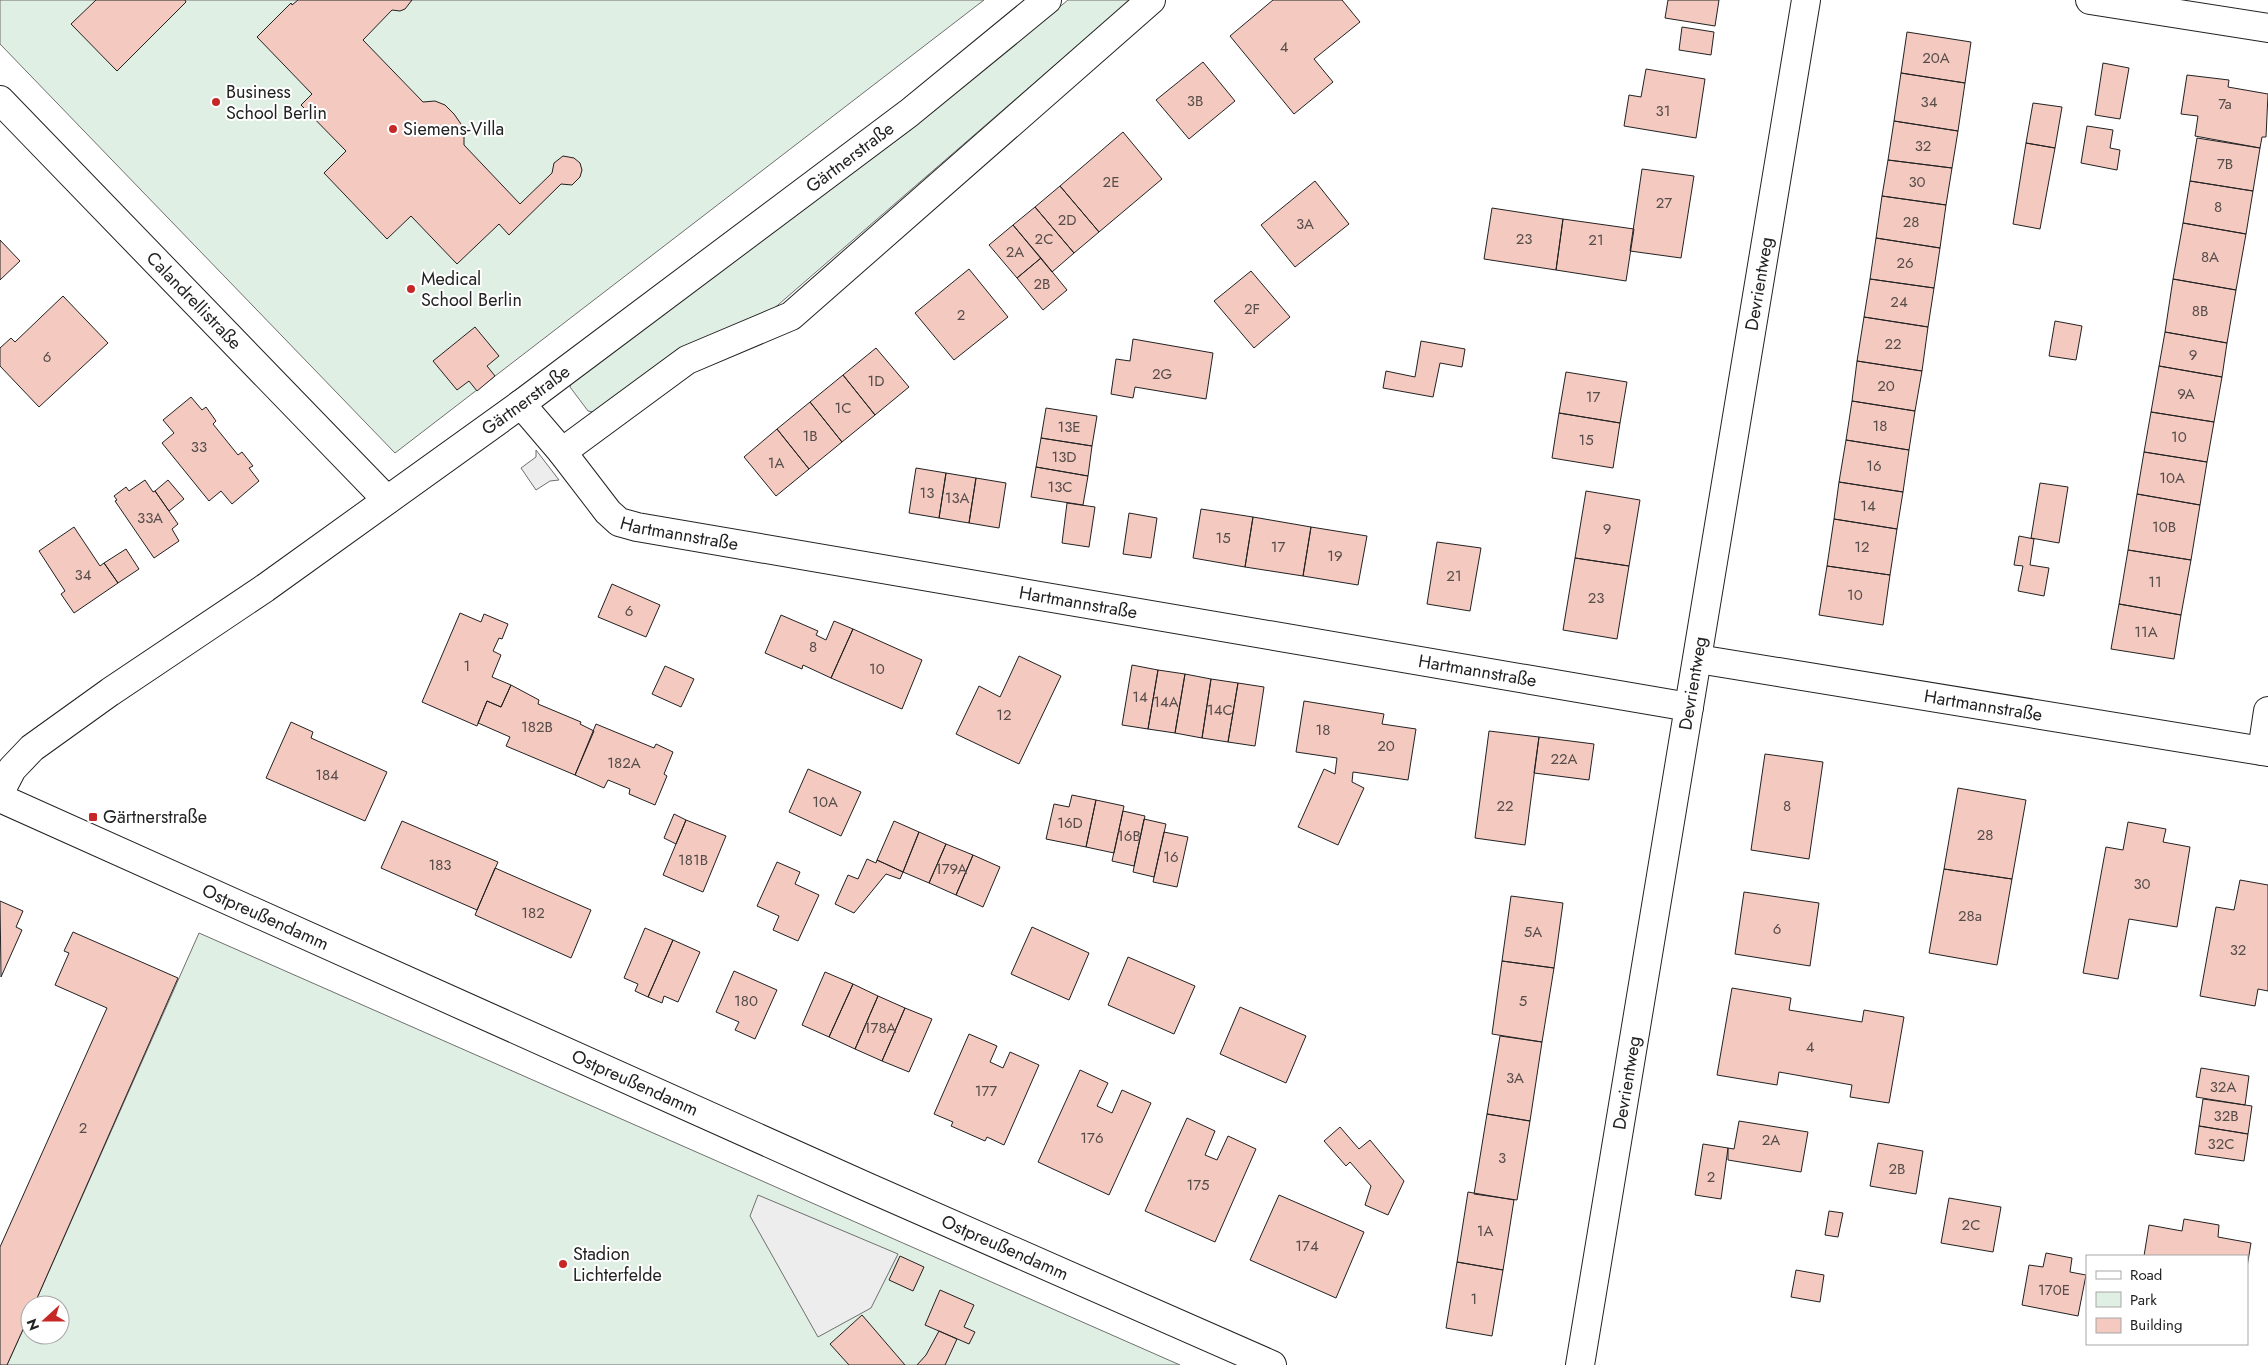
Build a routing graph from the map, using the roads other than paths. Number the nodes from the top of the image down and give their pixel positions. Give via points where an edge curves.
1 (1047, 0) edge
2 (1151, 0) edge
3 (1806, 0) edge
4 (2090, 0) edge
5 (2268, 28) edge
6 (0, 100) edge
7 (521, 404) junction
8 (562, 452) junction
9 (387, 500) junction
10 (1698, 659) junction
11 (1689, 707) junction
12 (2268, 711) edge
13 (2265, 751) edge
14 (0, 792) edge
15 (0, 798) edge
16 (1272, 1365) edge
17 (1580, 1365) edge

1 - 7 street, Gärtnerstraße via 909,113
2 - 8 street via 791,316 687,360
3 - 10 street, Devrientweg
4 - 5 street
6 - 9 street, Calandrellistraße
7 - 8 street, Hartmannstraße
7 - 9 street, Gärtnerstraße
8 - 11 street, Hartmannstraße via 608,512 619,522 637,527
9 - 14 street, Gärtnerstraße via 32,748 12,768
10 - 11 street, Devrientweg
10 - 13 street, Hartmannstraße
11 - 17 street, Devrientweg
12 - 13 street
15 - 16 street, Ostpreußendamm

